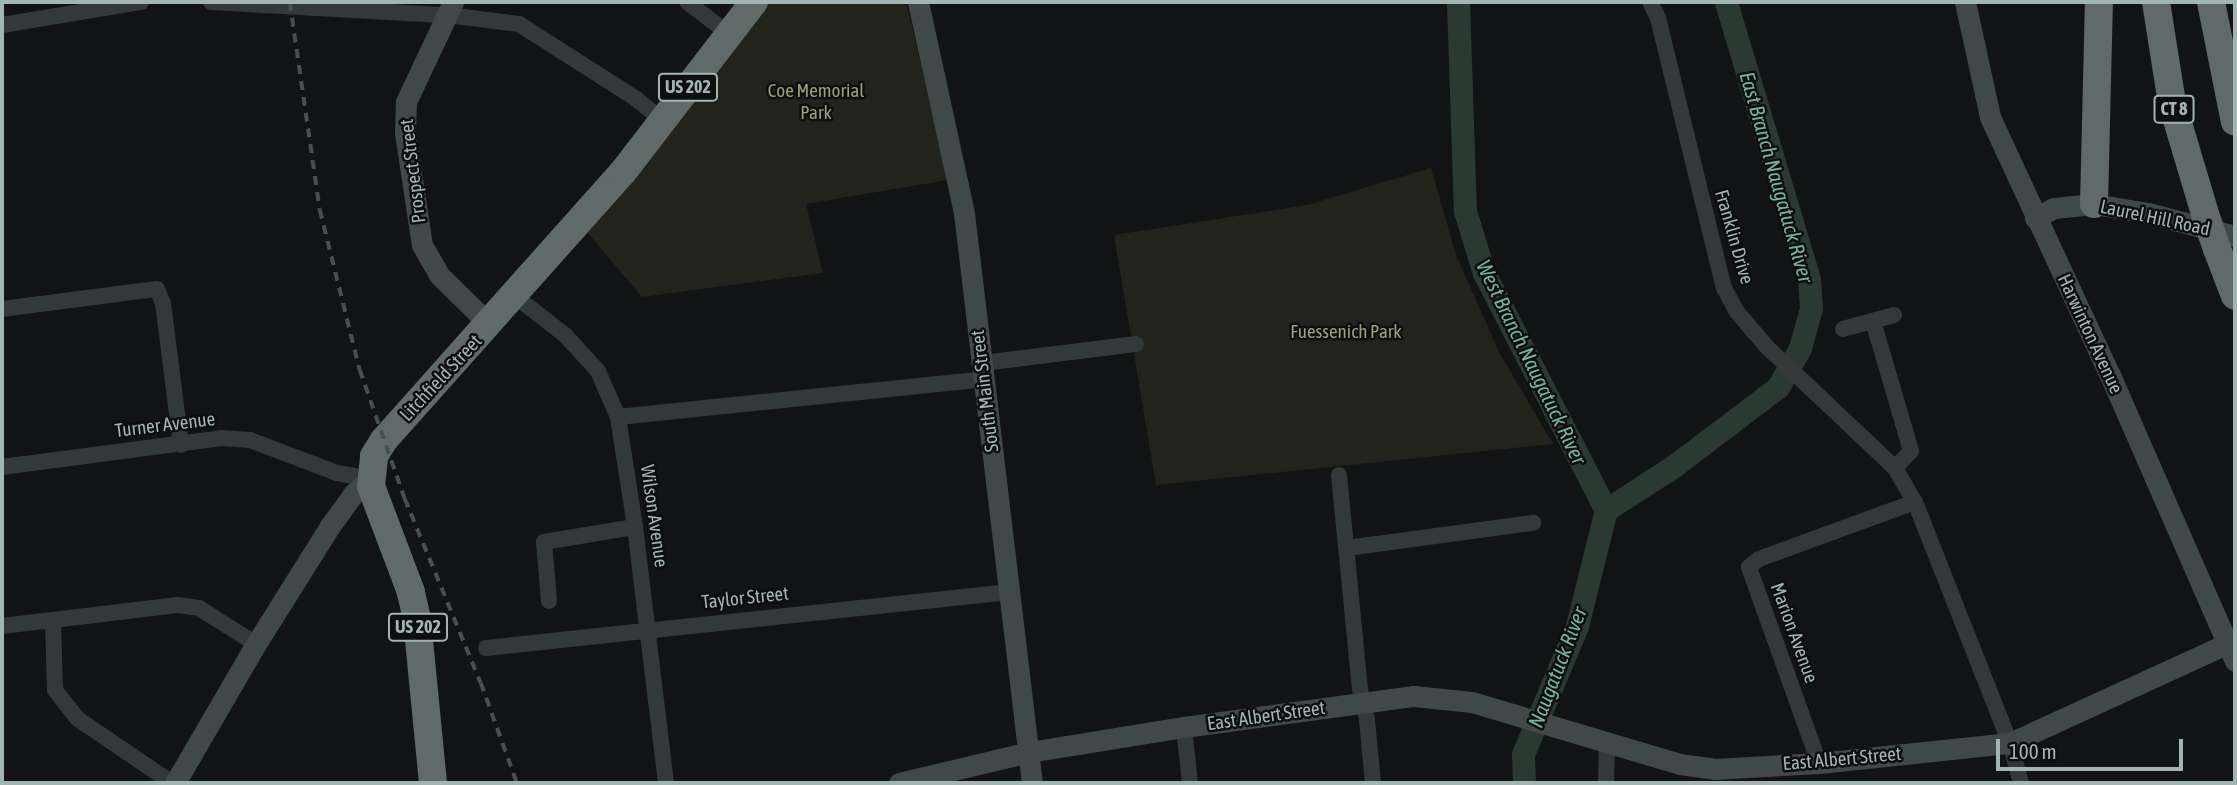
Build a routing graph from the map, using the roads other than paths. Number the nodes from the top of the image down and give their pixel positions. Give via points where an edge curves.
1 (141, 2) edge
2 (211, 2) edge
3 (687, 2) edge
4 (754, 2) edge
5 (918, 2) edge
6 (1650, 2) edge
7 (1965, 2) edge
8 (2099, 2) edge
9 (2156, 2) edge
10 (2211, 2) edge
11 (450, 8) edge
12 (2, 25) edge
13 (729, 34) junction
14 (663, 121) junction
15 (2235, 122) edge
16 (2094, 204) junction
17 (2035, 218) junction
18 (2226, 243) edge
19 (515, 296) junction
20 (2235, 296) edge
21 (2, 309) edge
22 (1894, 315) dead end
23 (1873, 321) junction
24 (490, 325) junction
25 (1843, 329) dead end
26 (1136, 344) dead end
27 (984, 371) junction
28 (618, 417) junction
29 (181, 445) junction
30 (2, 467) edge
31 (1895, 468) junction
32 (1339, 475) dead end
33 (370, 479) junction
34 (1915, 502) junction
35 (1533, 523) dead end
36 (635, 527) junction
37 (1347, 548) junction
38 (1009, 592) junction
39 (549, 601) dead end
40 (53, 620) junction
41 (2, 626) edge
42 (648, 629) junction
43 (256, 644) junction
44 (486, 648) dead end
45 (2233, 648) edge
46 (1363, 703) junction
47 (1184, 727) junction
48 (1607, 742) junction
49 (2010, 743) junction
50 (1029, 752) junction
51 (1819, 763) junction
52 (174, 783) edge
53 (433, 783) edge
54 (666, 783) edge
55 (899, 783) edge
56 (1032, 783) edge
57 (1190, 783) edge
58 (1373, 783) edge
59 (1606, 783) edge
60 (2021, 783) edge

1 - 12 street
2 - 11 street
3 - 13 street
4 - 13 highway, Litchfield Street / US 202
5 - 27 main road, South Main Street via 964,213
6 - 31 street, Franklin Drive via 1658,18 1724,288 1737,312 1767,347
7 - 17 main road, Harwinton Avenue via 1990,117
8 - 16 highway
9 - 18 highway, CT 8, bridge via 2172,103 2206,214
10 - 15 highway
11 - 14 street via 519,24
11 - 24 main road, Prospect Street via 406,102 405,133 422,245 439,275
13 - 14 highway, Litchfield Street / US 202
14 - 19 highway, Litchfield Street / US 202
16 - 17 main road, Laurel Hill Road via 2054,208
16 - 18 main road, Laurel Hill Road via 2148,213
17 - 45 main road, Harwinton Avenue
18 - 20 highway, CT 8
19 - 24 highway, Litchfield Street / US 202
19 - 28 street, Wilson Avenue via 565,335 598,371
21 - 29 street via 157,289 163,303
22 - 23 street
23 - 25 street
23 - 31 street via 1911,451
24 - 33 highway, Litchfield Street / US 202 via 384,440 373,460
26 - 27 street
27 - 28 street
27 - 38 main road, South Main Street
28 - 36 street, Wilson Avenue
29 - 30 street, Turner Avenue
29 - 33 street, Turner Avenue via 221,438 250,440 337,473
31 - 34 street, Franklin Drive
32 - 37 street
33 - 43 main road, Litchfield Street via 338,514
33 - 53 highway, US 202 via 417,619
34 - 49 street, Franklin Drive
34 - 51 street, Marion Avenue via 1759,559 1749,567
35 - 37 street
36 - 39 street via 544,542
36 - 42 street, Wilson Avenue
37 - 46 street
38 - 42 street, Taylor Street
38 - 50 main road, South Main Street
40 - 41 street
40 - 43 street via 178,606 199,608
40 - 52 street via 55,690 78,719
42 - 44 street, Taylor Street
42 - 54 street, Wilson Avenue
43 - 52 main road, Litchfield Street
45 - 49 main road, East Albert Street
46 - 47 main road, East Albert Street
46 - 48 main road, East Albert Street via 1435,696 1472,702
46 - 58 street
47 - 50 main road, East Albert Street
47 - 57 street
48 - 51 main road, East Albert Street via 1714,769
48 - 59 street
49 - 51 main road, East Albert Street
49 - 60 street, Franklin Drive
50 - 55 main road, East Albert Street
50 - 56 main road, South Main Street

